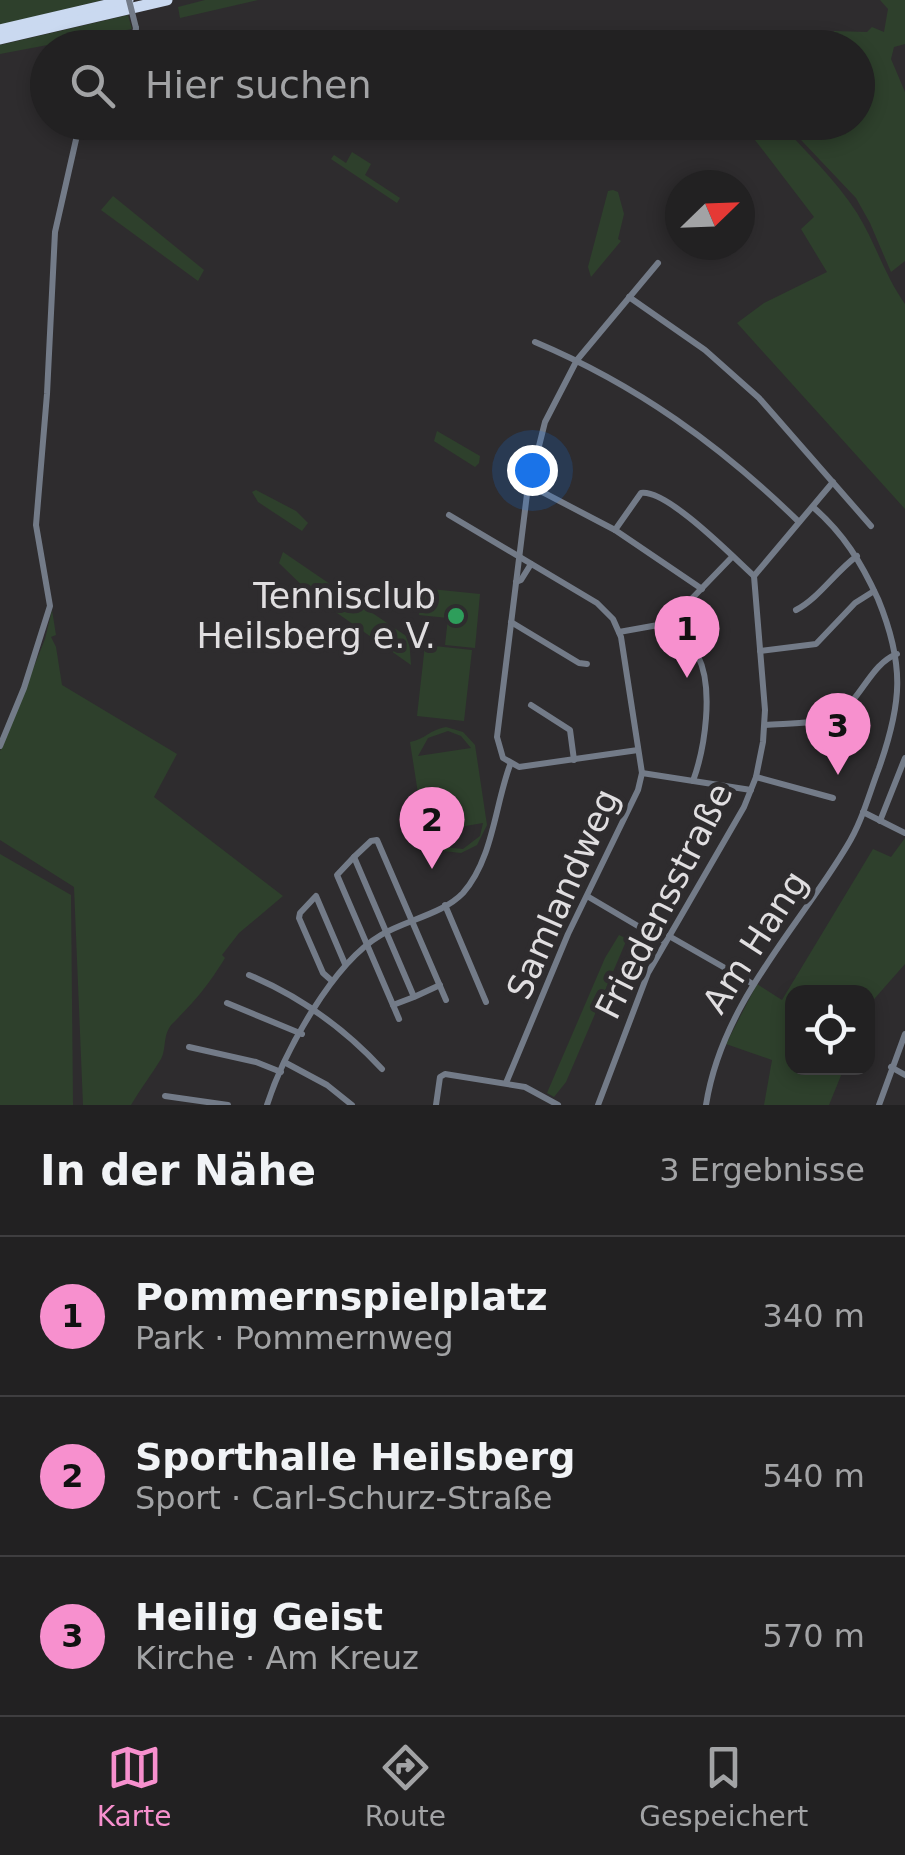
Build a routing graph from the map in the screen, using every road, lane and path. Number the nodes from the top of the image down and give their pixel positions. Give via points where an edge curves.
1 (129, 0) edge
2 (167, 0) edge
3 (0, 30) edge
4 (39, 30) edge
5 (136, 30) edge
6 (30, 32) edge
7 (0, 39) edge
8 (76, 140) edge
9 (658, 263) dead end
10 (629, 296) junction
11 (536, 342) dead end
12 (577, 360) junction
13 (833, 482) junction
14 (528, 485) junction
15 (813, 507) junction
16 (448, 515) dead end
17 (800, 522) junction
18 (872, 526) dead end
19 (614, 530) junction
20 (732, 556) junction
21 (857, 556) junction
22 (519, 557) junction
23 (531, 564) junction
24 (754, 576) junction
25 (516, 582) junction
26 (702, 589) junction
27 (874, 591) junction
28 (796, 610) dead end
29 (511, 622) junction
30 (620, 632) junction
31 (760, 651) junction
32 (897, 654) junction
33 (698, 656) dead end
34 (587, 664) dead end
35 (531, 706) dead end
36 (765, 725) junction
37 (0, 746) edge
38 (638, 750) junction
39 (905, 758) edge
40 (574, 760) junction
41 (510, 764) junction
42 (642, 774) junction
43 (756, 777) junction
44 (694, 781) junction
45 (751, 790) junction
46 (833, 798) dead end
47 (862, 812) junction
48 (880, 821) junction
49 (905, 833) edge
50 (354, 858) junction
51 (586, 896) junction
52 (445, 905) junction
53 (412, 920) junction
54 (387, 932) junction
55 (667, 939) junction
56 (367, 944) junction
57 (346, 964) junction
58 (249, 975) dead end
59 (332, 981) junction
60 (753, 984) junction
61 (440, 985) junction
62 (414, 996) junction
63 (446, 1000) dead end
64 (486, 1002) dead end
65 (228, 1003) dead end
66 (393, 1006) junction
67 (314, 1011) junction
68 (398, 1019) dead end
69 (302, 1034) junction
70 (905, 1034) edge
71 (189, 1047) dead end
72 (286, 1063) junction
73 (892, 1067) junction
74 (382, 1069) dead end
75 (281, 1072) junction
76 (905, 1075) edge
77 (506, 1083) junction
78 (165, 1096) dead end
79 (228, 1105) edge
80 (268, 1105) edge
81 (352, 1105) edge
82 (436, 1105) edge
83 (558, 1105) edge
84 (598, 1105) edge
85 (706, 1105) edge
86 (879, 1105) edge

1 - 3 highway
1 - 5 street, bridge
2 - 4 highway
6 - 7 highway
8 - 37 street via 55,232 36,525 50,606
9 - 10 street
10 - 12 street
10 - 13 street via 745,385
11 - 12 street
12 - 14 street via 548,413
12 - 17 street via 688,426
13 - 15 street
13 - 18 street
14 - 19 street
14 - 22 street
15 - 17 street
15 - 21 street, Am Hang
16 - 22 street
17 - 24 street
19 - 20 street via 647,491
19 - 26 street
20 - 24 street
20 - 26 street
21 - 27 street, Am Hang
21 - 28 street
22 - 23 street
22 - 25 street
23 - 25 street
23 - 30 street via 597,603
24 - 31 street, Friedensstraße
25 - 29 street
26 - 30 street via 662,624
27 - 31 street via 816,644
27 - 32 street, Am Hang
29 - 34 street
29 - 41 street via 497,737
30 - 38 street, Samlandweg
31 - 36 street, Friedensstraße
32 - 36 street via 832,716
32 - 47 street, Am Hang via 896,716
33 - 44 street via 706,732
35 - 40 street via 567,726
36 - 43 street, Friedensstraße
38 - 40 street
38 - 42 street, Samlandweg
39 - 48 street
40 - 41 street
41 - 52 street via 482,859 467,888
42 - 44 street
42 - 51 street, Samlandweg
43 - 45 street, Friedensstraße
43 - 46 street
44 - 45 street
45 - 55 street, Friedensstraße
47 - 48 street
47 - 60 street, Am Hang via 847,847
48 - 49 street
50 - 53 street via 377,840
50 - 54 street
50 - 56 street via 338,875
51 - 55 street
51 - 77 street, Samlandweg
52 - 53 street
52 - 64 street
53 - 54 street
53 - 61 street
54 - 56 street
54 - 62 street
55 - 60 street
55 - 84 street, Friedensstraße
56 - 57 street
56 - 66 street
57 - 59 street
57 - 59 street via 316,896 300,918
58 - 67 street
59 - 67 street
60 - 85 street, Am Hang via 722,1042
61 - 62 street
61 - 63 street
62 - 66 street
65 - 69 street
66 - 68 street
67 - 69 street
67 - 74 street
69 - 72 street
70 - 73 street
71 - 75 street
72 - 75 street
72 - 81 street
73 - 76 street
73 - 86 street
75 - 80 street
77 - 82 street via 445,1074
77 - 83 street
78 - 79 street

